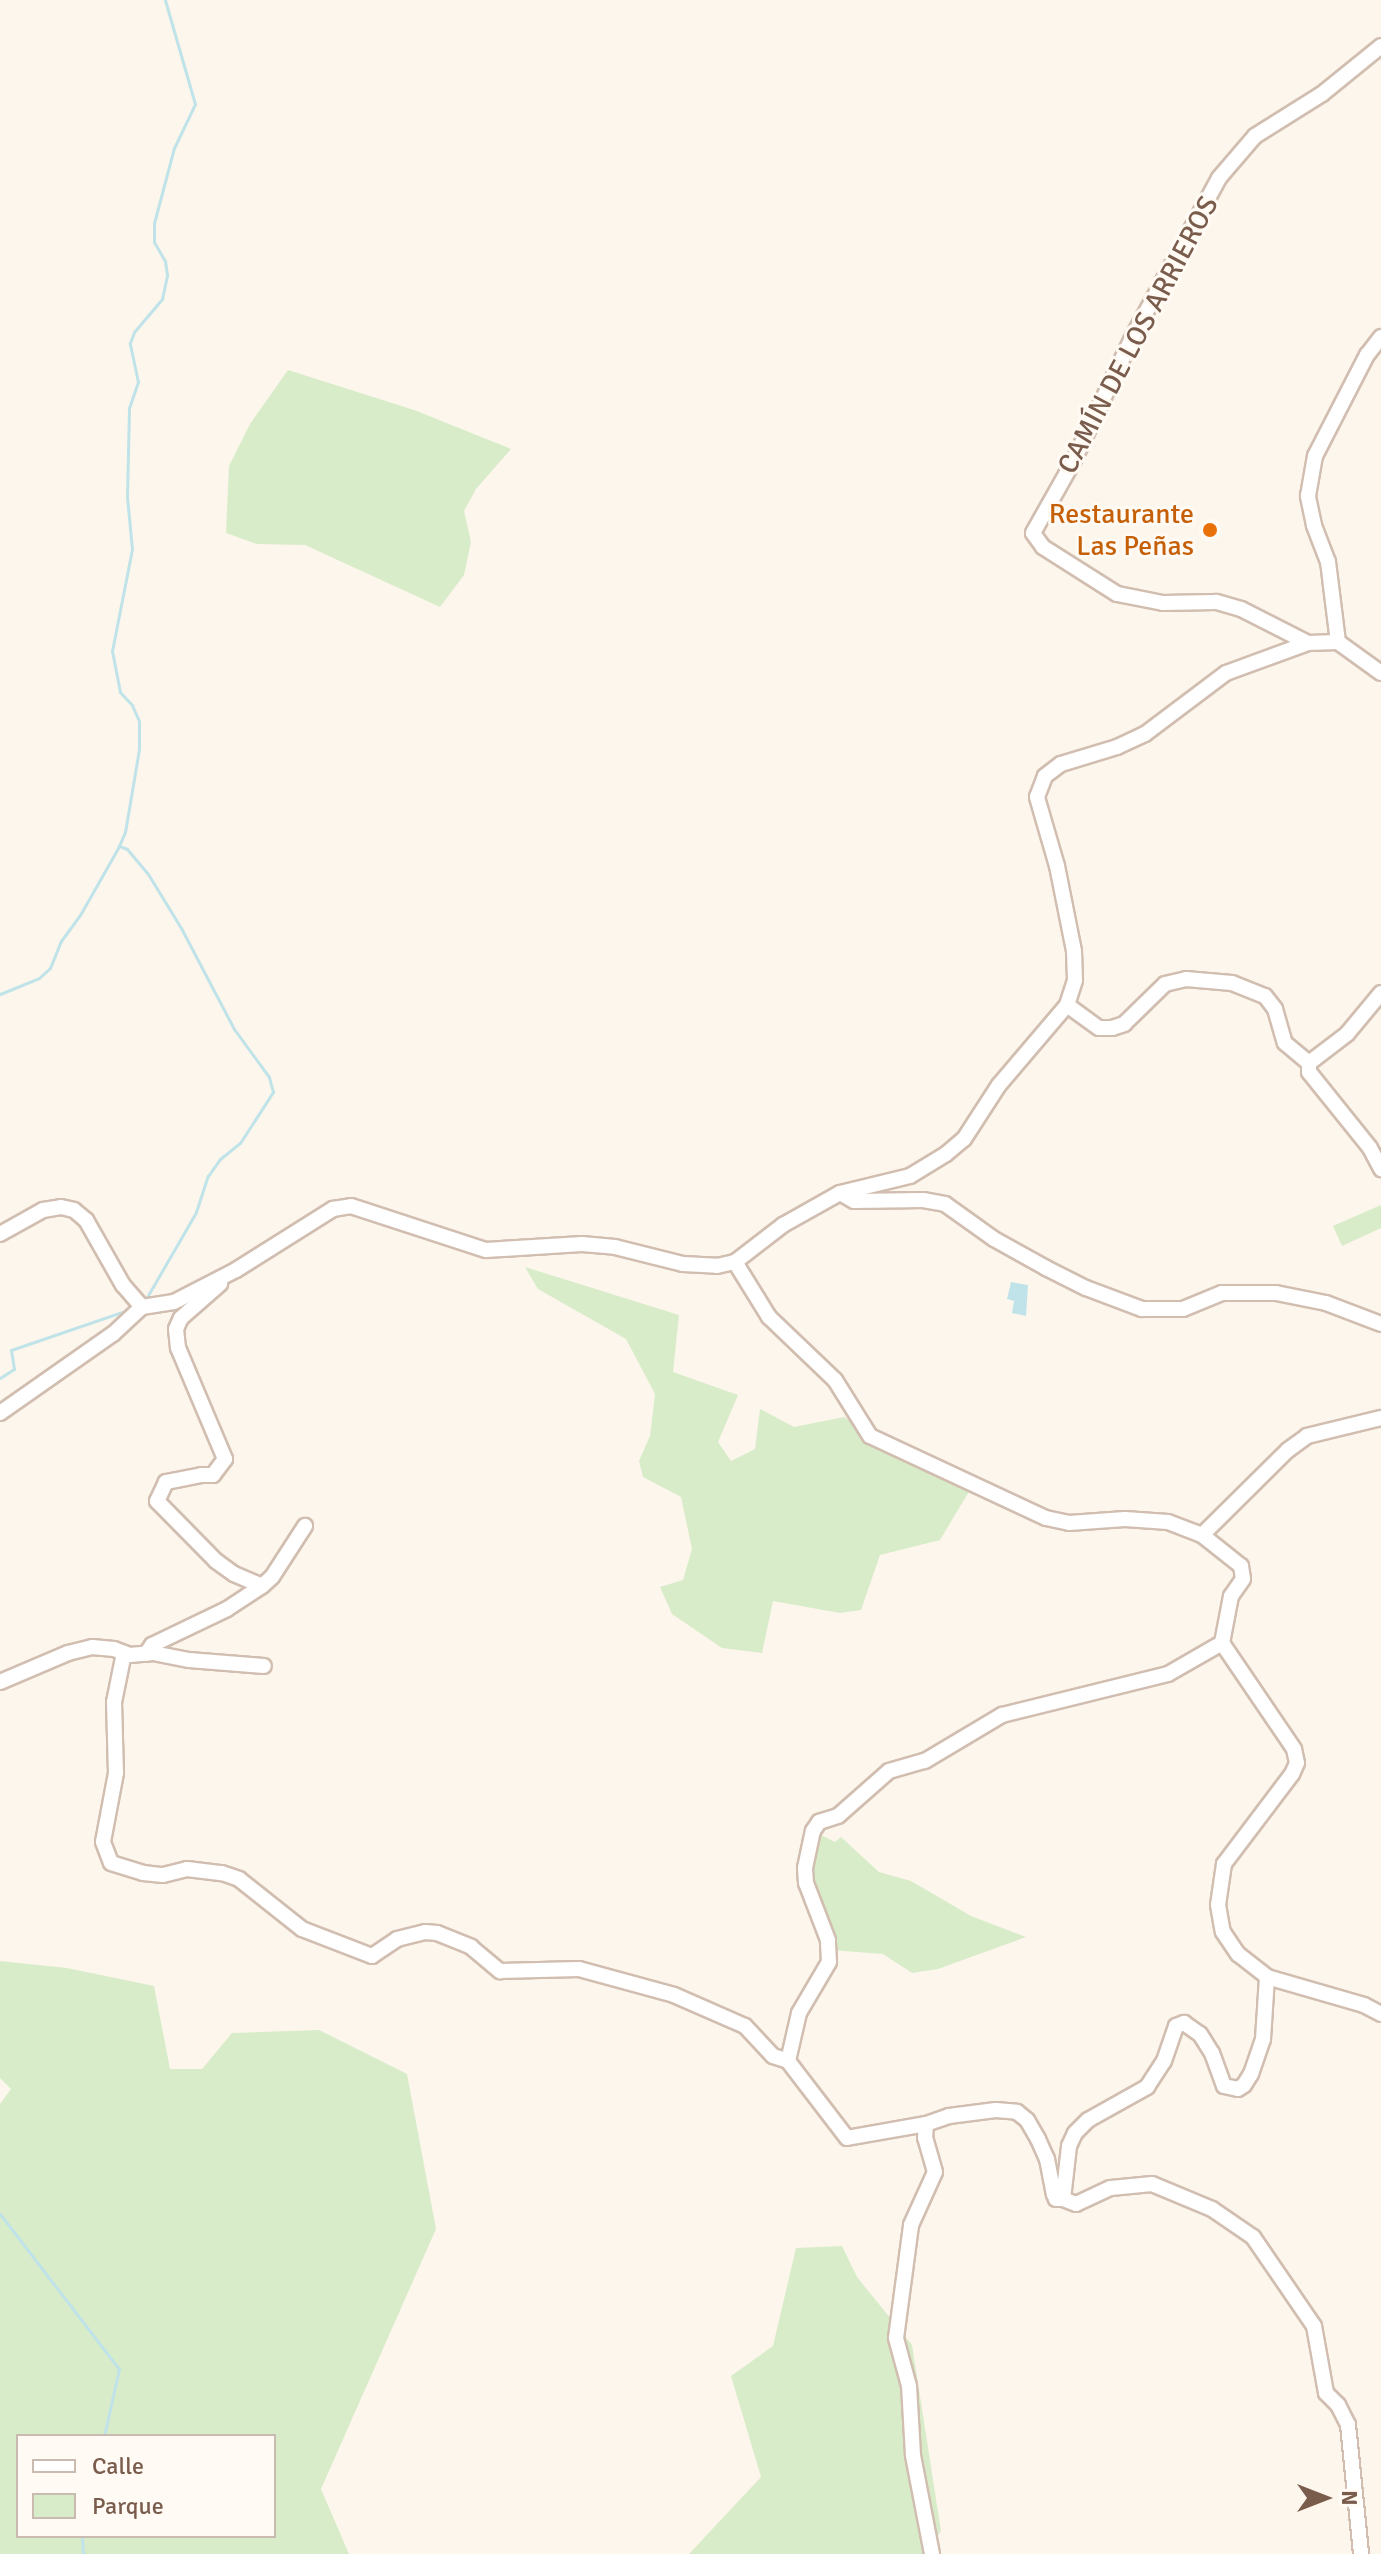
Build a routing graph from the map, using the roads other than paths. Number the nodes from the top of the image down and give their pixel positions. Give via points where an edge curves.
1 (1381, 46) edge
2 (1381, 337) edge
3 (1338, 642) junction
4 (1308, 643) junction
5 (1381, 673) edge
6 (1381, 993) edge
7 (1067, 1005) junction
8 (1309, 1063) junction
9 (1381, 1169) edge
10 (840, 1193) junction
11 (0, 1234) edge
12 (735, 1262) junction
13 (236, 1270) junction
14 (142, 1307) junction
15 (1381, 1324) edge
16 (0, 1413) edge
17 (1381, 1418) edge
18 (305, 1526) dead end
19 (1202, 1535) junction
20 (262, 1586) junction
21 (1222, 1643) junction
22 (124, 1653) junction
23 (146, 1654) junction
24 (264, 1666) dead end
25 (0, 1682) edge
26 (1267, 1977) junction
27 (1381, 2014) edge
28 (788, 2061) junction
29 (926, 2124) junction
30 (1063, 2199) junction
31 (932, 2554) edge
32 (1361, 2554) edge

1 - 4 street, CAMÍN DE LOS ARRIEROS via 1322,94 1255,136 1219,178 1033,533 1043,547 1117,594 1163,603 1216,602
2 - 3 street via 1315,456 1308,496 1328,562
3 - 4 street
3 - 5 street
4 - 7 street via 1226,673 1145,734 1061,764 1045,776 1037,797 1074,951 1075,980
6 - 8 street via 1347,1034
7 - 8 street via 1099,1028 1112,1028 1124,1024 1165,984 1186,979 1232,983 1265,996 1275,1009 1285,1043
7 - 10 street via 999,1085 964,1139 910,1176
8 - 9 street via 1309,1072
10 - 12 street via 783,1225
10 - 15 street via 854,1201 945,1204 1046,1268 1142,1309 1183,1309 1230,1292 1276,1293 1326,1303
11 - 14 street via 43,1210 74,1210 86,1220 123,1285
12 - 13 street via 683,1264 582,1244 486,1250 351,1206 309,1222
12 - 19 street via 761,1308 835,1380 870,1436 1058,1522 1157,1520
13 - 14 street via 174,1302
13 - 20 street via 181,1318 176,1329 178,1348 225,1459 213,1475 166,1482 157,1501 216,1561
14 - 16 street via 113,1334
17 - 19 street via 1307,1436
18 - 20 street
19 - 21 street via 1243,1571 1231,1596
20 - 23 street via 152,1645
21 - 26 street via 1294,1749 1297,1763 1224,1864 1220,1885 1223,1932 1238,1954
21 - 28 street via 1168,1674 1002,1715 925,1761 889,1771 838,1816 819,1822 805,1868 828,1940 829,1962 799,2013
22 - 23 street
22 - 25 street via 92,1647
22 - 28 street via 114,1702 116,1773 103,1842 111,1863 143,1873 187,1869 239,1879 302,1929 372,1956 397,1939 437,1933 471,1947 500,1971 579,1969 674,1995 745,2026 773,2056
23 - 24 street
26 - 27 street
26 - 30 street via 1263,2039 1244,2085 1224,2086 1200,2034 1184,2023 1176,2026 1164,2061 1147,2087 1075,2133
28 - 29 street via 847,2138
29 - 30 street via 949,2116 1017,2112 1027,2120 1047,2159 1056,2199
29 - 31 street via 935,2172 911,2225 896,2338 909,2386 913,2455
30 - 32 street via 1076,2204 1111,2188 1152,2184 1212,2209 1253,2237 1314,2326 1326,2393 1351,2432

